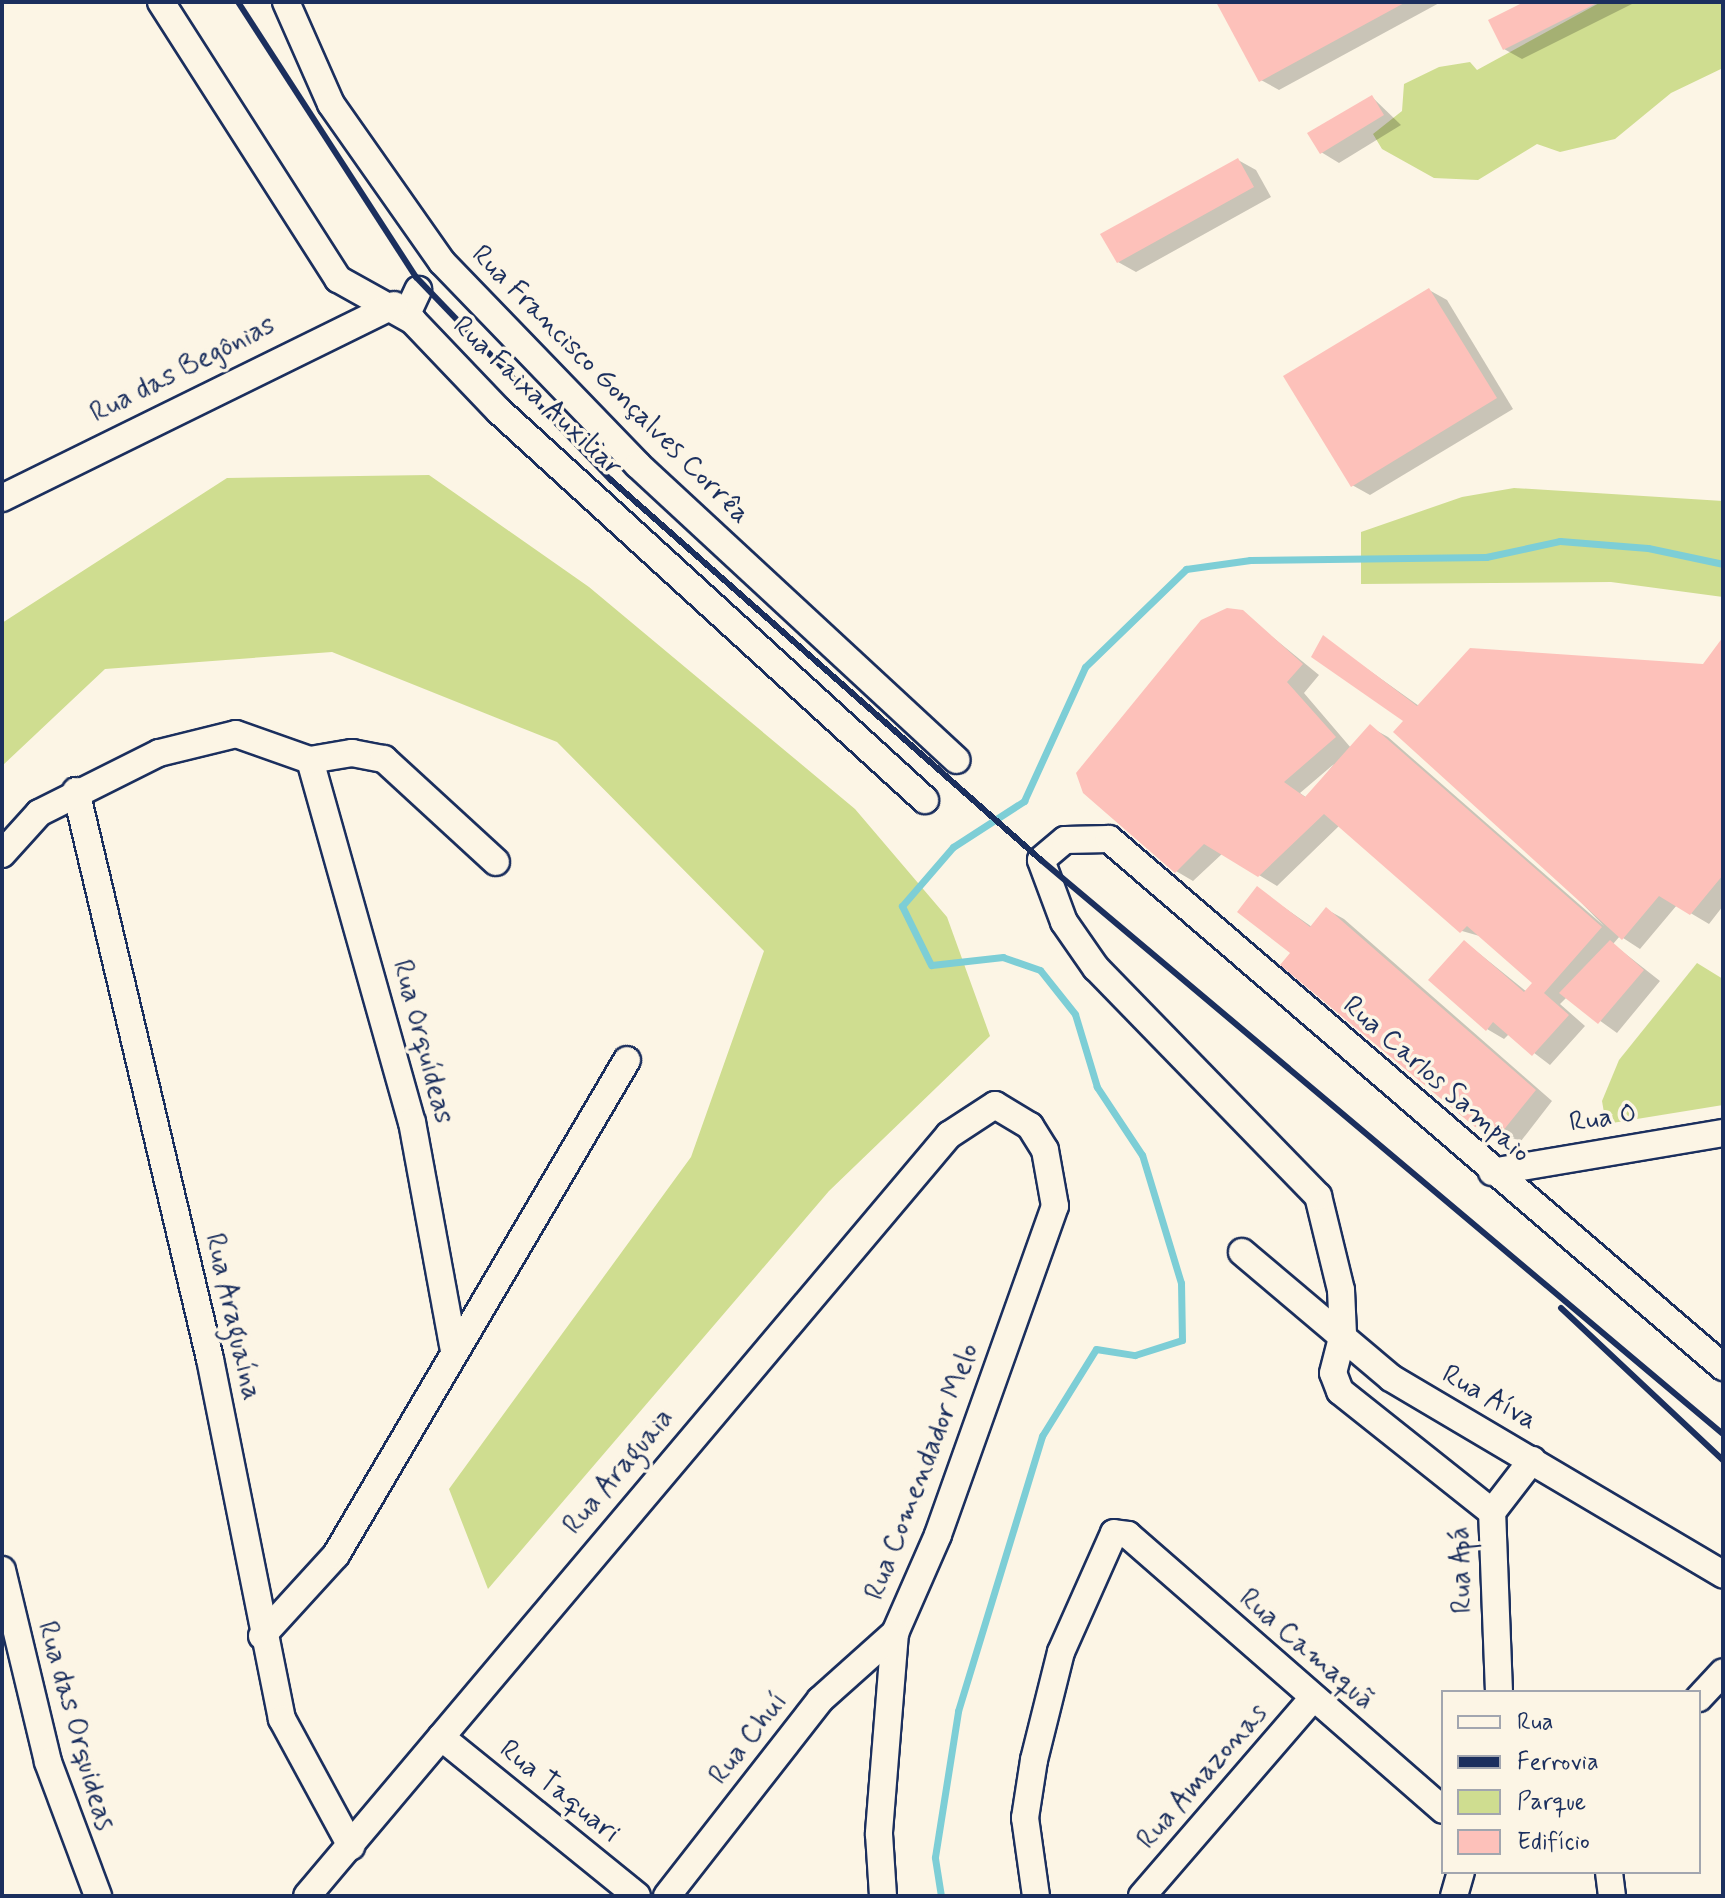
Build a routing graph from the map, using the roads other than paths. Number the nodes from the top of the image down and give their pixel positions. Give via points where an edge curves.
1 (161, 2) edge
2 (286, 2) edge
3 (418, 290) dead end
4 (400, 310) junction
5 (2, 498) edge
6 (310, 760) junction
7 (957, 760) dead end
8 (76, 791) junction
9 (925, 800) dead end
10 (2, 854) edge
11 (496, 862) dead end
12 (627, 1060) dead end
13 (995, 1105) joint
14 (1723, 1133) edge
15 (1492, 1172) junction
16 (1242, 1252) dead end
17 (1343, 1334) junction
18 (453, 1346) junction
19 (1723, 1367) edge
20 (1532, 1460) junction
21 (1492, 1512) junction
22 (2, 1570) edge
23 (1723, 1574) edge
24 (895, 1633) junction
25 (262, 1636) junction
26 (1723, 1672) edge
27 (1499, 1690) edge
28 (1701, 1696) edge
29 (1312, 1699) junction
30 (441, 1737) junction
31 (1441, 1808) edge
32 (351, 1846) junction
33 (1460, 1874) edge
34 (1609, 1874) edge
35 (98, 1896) edge
36 (307, 1896) edge
37 (637, 1896) edge
38 (667, 1896) edge
39 (883, 1896) edge
40 (1036, 1896) edge
41 (1142, 1896) edge
42 (1454, 1896) edge
43 (1612, 1896) edge

1 - 4 street, Rua Faixa Auxiliar via 310,245 338,279
2 - 7 street, Rua Francisco Gonçalves Corrêa via 301,49 331,104 442,262 638,465
3 - 4 street
4 - 5 street, Rua das Begônias
4 - 9 street, Rua Faixa Auxiliar via 499,411
6 - 8 street via 236,734 159,753
6 - 11 street via 352,753 384,759
6 - 18 street, Rua Orquídeas via 412,1122
8 - 10 street via 21,827
8 - 25 street, Rua Araguaína via 210,1359
12 - 18 street
13 - 24 street, Rua Comendador Melo via 1030,1126 1045,1150 1055,1206
13 - 30 street, Rua Araguaia via 949,1135
14 - 15 street, Rua O
15 - 17 street, Rua Carlos Sampaio via 1109,839 1065,840 1041,860 1064,922 1155,1034 1311,1185 1329,1225
15 - 19 street, Rua Carlos Sampaio
16 - 17 street, Rua Aíva
17 - 20 street, Rua Aíva via 1391,1378
17 - 21 street via 1333,1373 1340,1391
18 - 25 street via 336,1555
20 - 21 street, Rua Apá
20 - 23 street, Rua Aíva
21 - 27 street, Rua Apá
22 - 35 street, Rua das Orquideas via 48,1762
24 - 38 street, Rua Chuí via 820,1700
24 - 39 street, Rua Comendador Melo via 879,1834
25 - 32 street, Rua Araguaína via 282,1719
26 - 28 street
29 - 31 street, Rua Camaquã
29 - 40 street, Rua Camaquã via 1128,1535 1107,1536 1061,1652 1025,1818
29 - 41 street, Rua Amazonas
30 - 32 street, Rua Araguaia
30 - 37 street, Rua Taquari
32 - 36 street, Rua Araguaia
33 - 42 street
34 - 43 street

